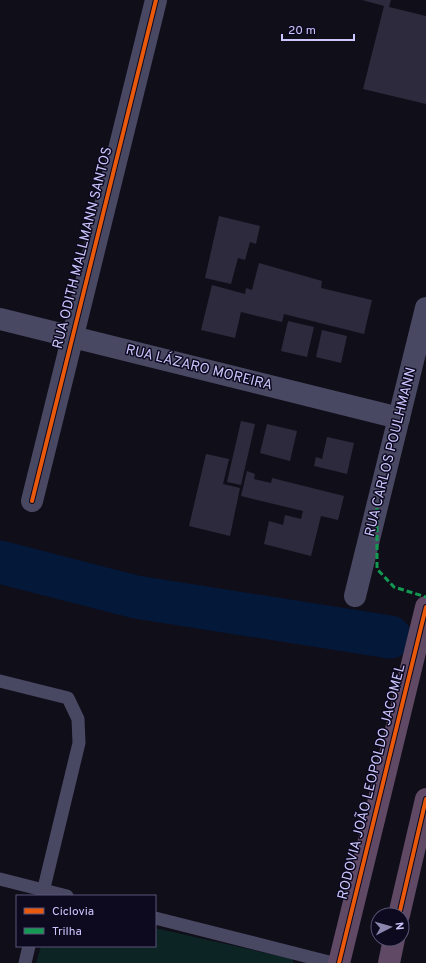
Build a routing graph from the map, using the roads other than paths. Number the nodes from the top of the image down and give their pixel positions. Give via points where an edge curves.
1 (156, 0) edge
2 (426, 308) edge
3 (0, 319) edge
4 (72, 337) junction
5 (399, 418) junction
6 (32, 501) dead end
7 (355, 596) dead end
8 (426, 607) edge
9 (0, 681) edge
10 (426, 799) edge
11 (0, 879) edge
12 (43, 893) edge
13 (59, 895) edge
14 (402, 907) edge
15 (156, 918) edge
16 (29, 947) edge
17 (392, 947) edge
18 (25, 963) edge
19 (333, 963) edge
20 (339, 963) edge
21 (388, 963) edge

1 - 4 street, RUA ODITH MALLMANN SANTOS
2 - 5 street, RUA CARLOS POULHMANN
3 - 4 street, RUA LÁZARO MOREIRA
4 - 5 street, RUA LÁZARO MOREIRA
4 - 6 street, RUA ODITH MALLMANN SANTOS
5 - 7 street, RUA CARLOS POULHMANN
8 - 20 highway, RODOVIA JOÃO LEOPOLDO JACOMEL
9 - 12 lane via 68,698 78,719 79,743
10 - 14 highway
11 - 12 lane
12 - 13 lane
15 - 19 lane
16 - 18 lane
17 - 21 highway

